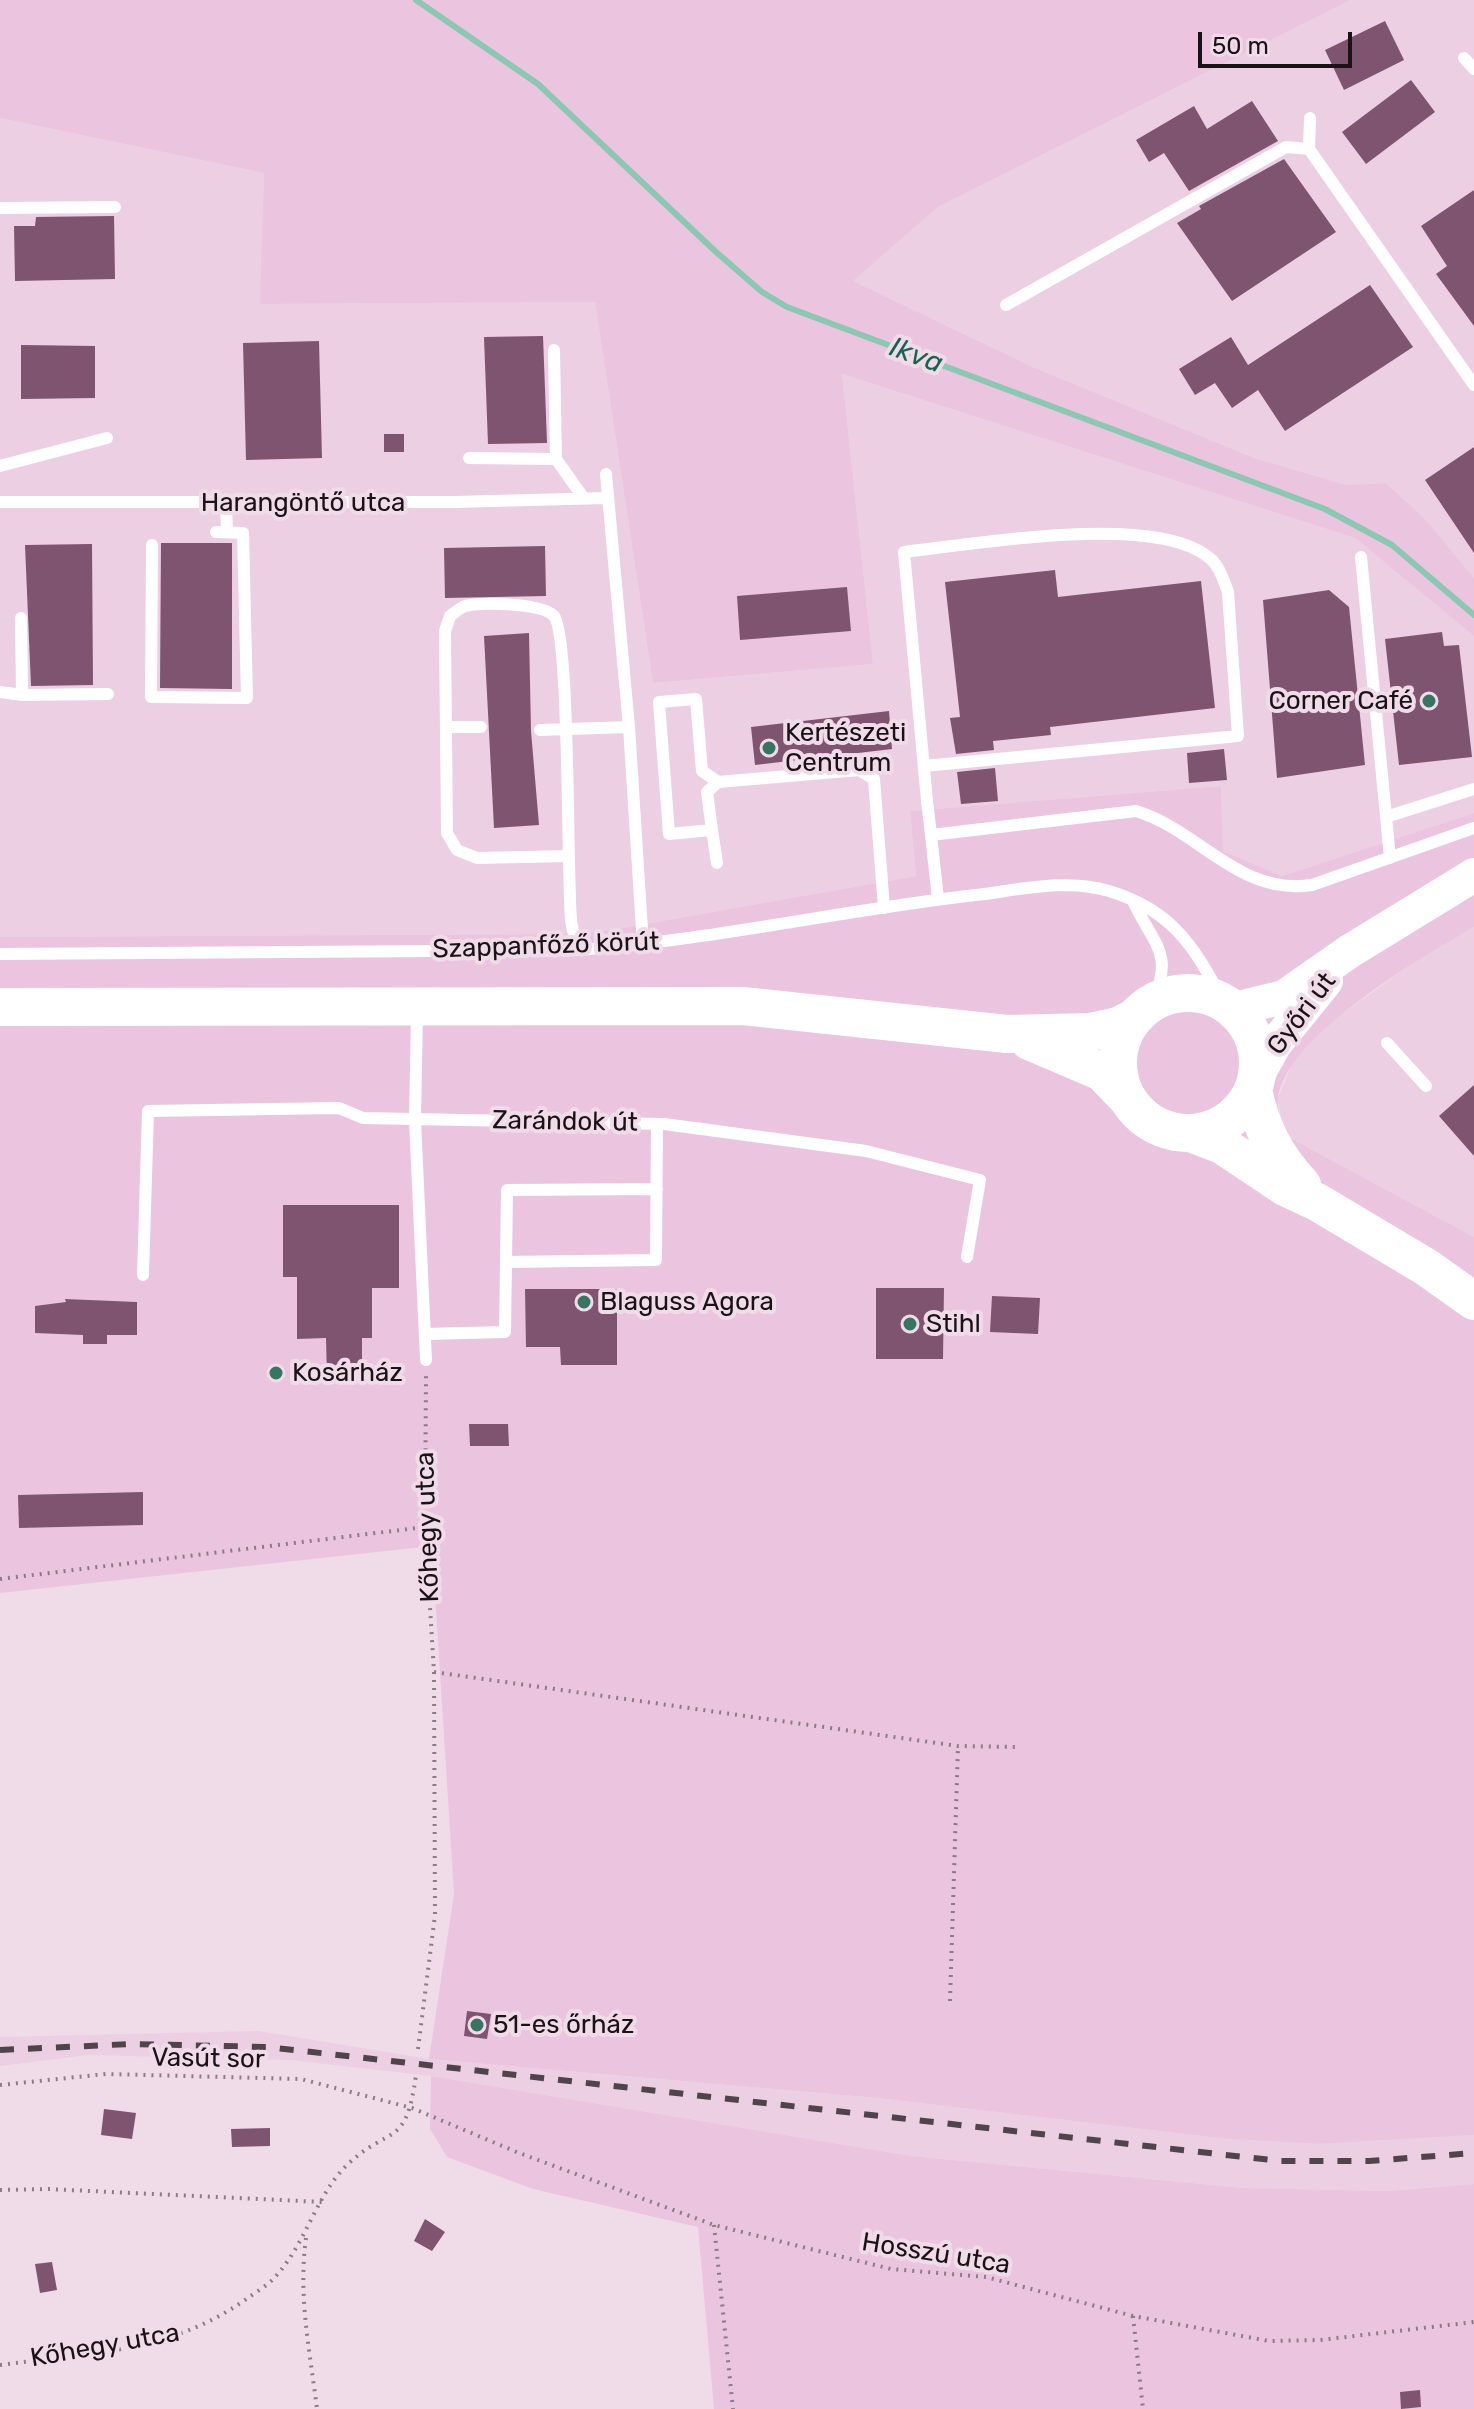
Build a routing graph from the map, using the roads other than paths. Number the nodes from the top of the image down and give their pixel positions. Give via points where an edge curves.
1 (1464, 58) dead end
2 (1474, 69) edge
3 (1310, 118) dead end
4 (1309, 149) junction
5 (115, 207) dead end
6 (0, 208) edge
7 (1006, 305) dead end
8 (554, 350) dead end
9 (1474, 385) edge
10 (107, 438) dead end
11 (469, 458) dead end
12 (556, 459) junction
13 (0, 466) edge
14 (606, 474) dead end
15 (583, 497) junction
16 (606, 498) junction
17 (0, 502) edge
18 (226, 503) junction
19 (152, 545) dead end
20 (1361, 557) dead end
21 (21, 618) dead end
22 (0, 692) edge
23 (108, 694) dead end
24 (22, 695) junction
25 (446, 727) junction
26 (481, 727) dead end
27 (629, 727) junction
28 (540, 730) dead end
29 (565, 730) junction
30 (924, 766) junction
31 (718, 782) junction
32 (1474, 789) edge
33 (1386, 817) junction
34 (1474, 828) edge
35 (712, 830) junction
36 (931, 835) junction
37 (569, 856) junction
38 (1390, 858) junction
39 (717, 863) dead end
40 (1474, 875) edge
41 (938, 899) junction
42 (1133, 901) junction
43 (884, 908) junction
44 (643, 945) junction
45 (579, 950) junction
46 (1350, 951) junction
47 (0, 954) edge
48 (417, 1005) junction
49 (1228, 1005) junction
50 (0, 1007) edge
51 (1143, 1010) junction
52 (1007, 1034) junction
53 (1387, 1043) dead end
54 (1255, 1084) junction
55 (1426, 1086) dead end
56 (1126, 1097) junction
57 (415, 1120) junction
58 (657, 1124) junction
59 (1193, 1134) junction
60 (657, 1189) junction
61 (1317, 1202) junction
62 (967, 1257) dead end
63 (506, 1262) junction
64 (143, 1275) dead end
65 (1474, 1301) edge
66 (425, 1334) junction
67 (426, 1360) road end

1 - 2 lane
3 - 4 lane
4 - 7 lane via 1286,147
4 - 9 lane
5 - 6 lane
8 - 12 lane
10 - 13 lane
11 - 12 lane
12 - 15 lane
14 - 16 lane
15 - 16 lane, Harangöntő utca
15 - 18 lane, Harangöntő utca
16 - 27 lane
17 - 18 lane, Harangöntő utca
18 - 19 lane via 222,532 243,533 247,698 151,697
20 - 33 lane
21 - 24 lane
22 - 24 lane
23 - 24 lane
25 - 26 lane
25 - 29 lane via 445,631 450,616 464,606 534,605 554,616 561,632
25 - 37 lane via 447,833 457,850 477,858
27 - 29 lane
27 - 44 lane
28 - 29 lane
29 - 37 lane
30 - 30 lane via 1243,735 1228,592 1221,571 1208,556 1184,543 1158,537 1063,535 904,552
30 - 36 lane
31 - 35 lane via 707,792
31 - 35 lane via 702,771 696,699 659,702 669,834
31 - 43 lane via 859,770 874,779
32 - 33 lane
33 - 38 lane
34 - 38 lane
35 - 39 lane
36 - 38 lane via 1136,811 1161,818 1228,867 1290,888
36 - 41 lane
37 - 45 lane via 571,923
40 - 46 main road, Győri út
41 - 42 lane, Szappanfőző körút via 1069,885
41 - 43 lane, Szappanfőző körút
42 - 49 lane, Szappanfőző körút via 1173,924
42 - 51 lane via 1162,957 1164,975
43 - 44 lane, Szappanfőző körút
44 - 45 lane, Szappanfőző körút
45 - 47 lane, Szappanfőző körút
46 - 49 main road, Győri út via 1284,997
46 - 54 main road, Győri út via 1275,1044
48 - 50 main road
48 - 52 main road via 743,1006
48 - 57 lane
49 - 51 main road via 1189,993
49 - 54 main road via 1252,1033 1258,1050
51 - 52 main road via 1118,1026 1090,1032
51 - 56 main road via 1124,1033 1118,1064
52 - 56 main road via 1102,1072
53 - 55 lane
54 - 59 main road via 1232,1118
54 - 61 main road via 1260,1121 1272,1147
56 - 59 main road via 1151,1121 1173,1132
57 - 58 lane, Zarándok út
57 - 64 lane, Zarándok út via 363,1118 339,1108 148,1111
57 - 66 lane
58 - 60 lane
58 - 62 lane, Zarándok út via 866,1151 980,1180
59 - 61 main road via 1222,1145
60 - 63 lane via 656,1260
60 - 63 lane via 507,1190
61 - 65 main road
63 - 66 lane via 505,1332
66 - 67 lane

